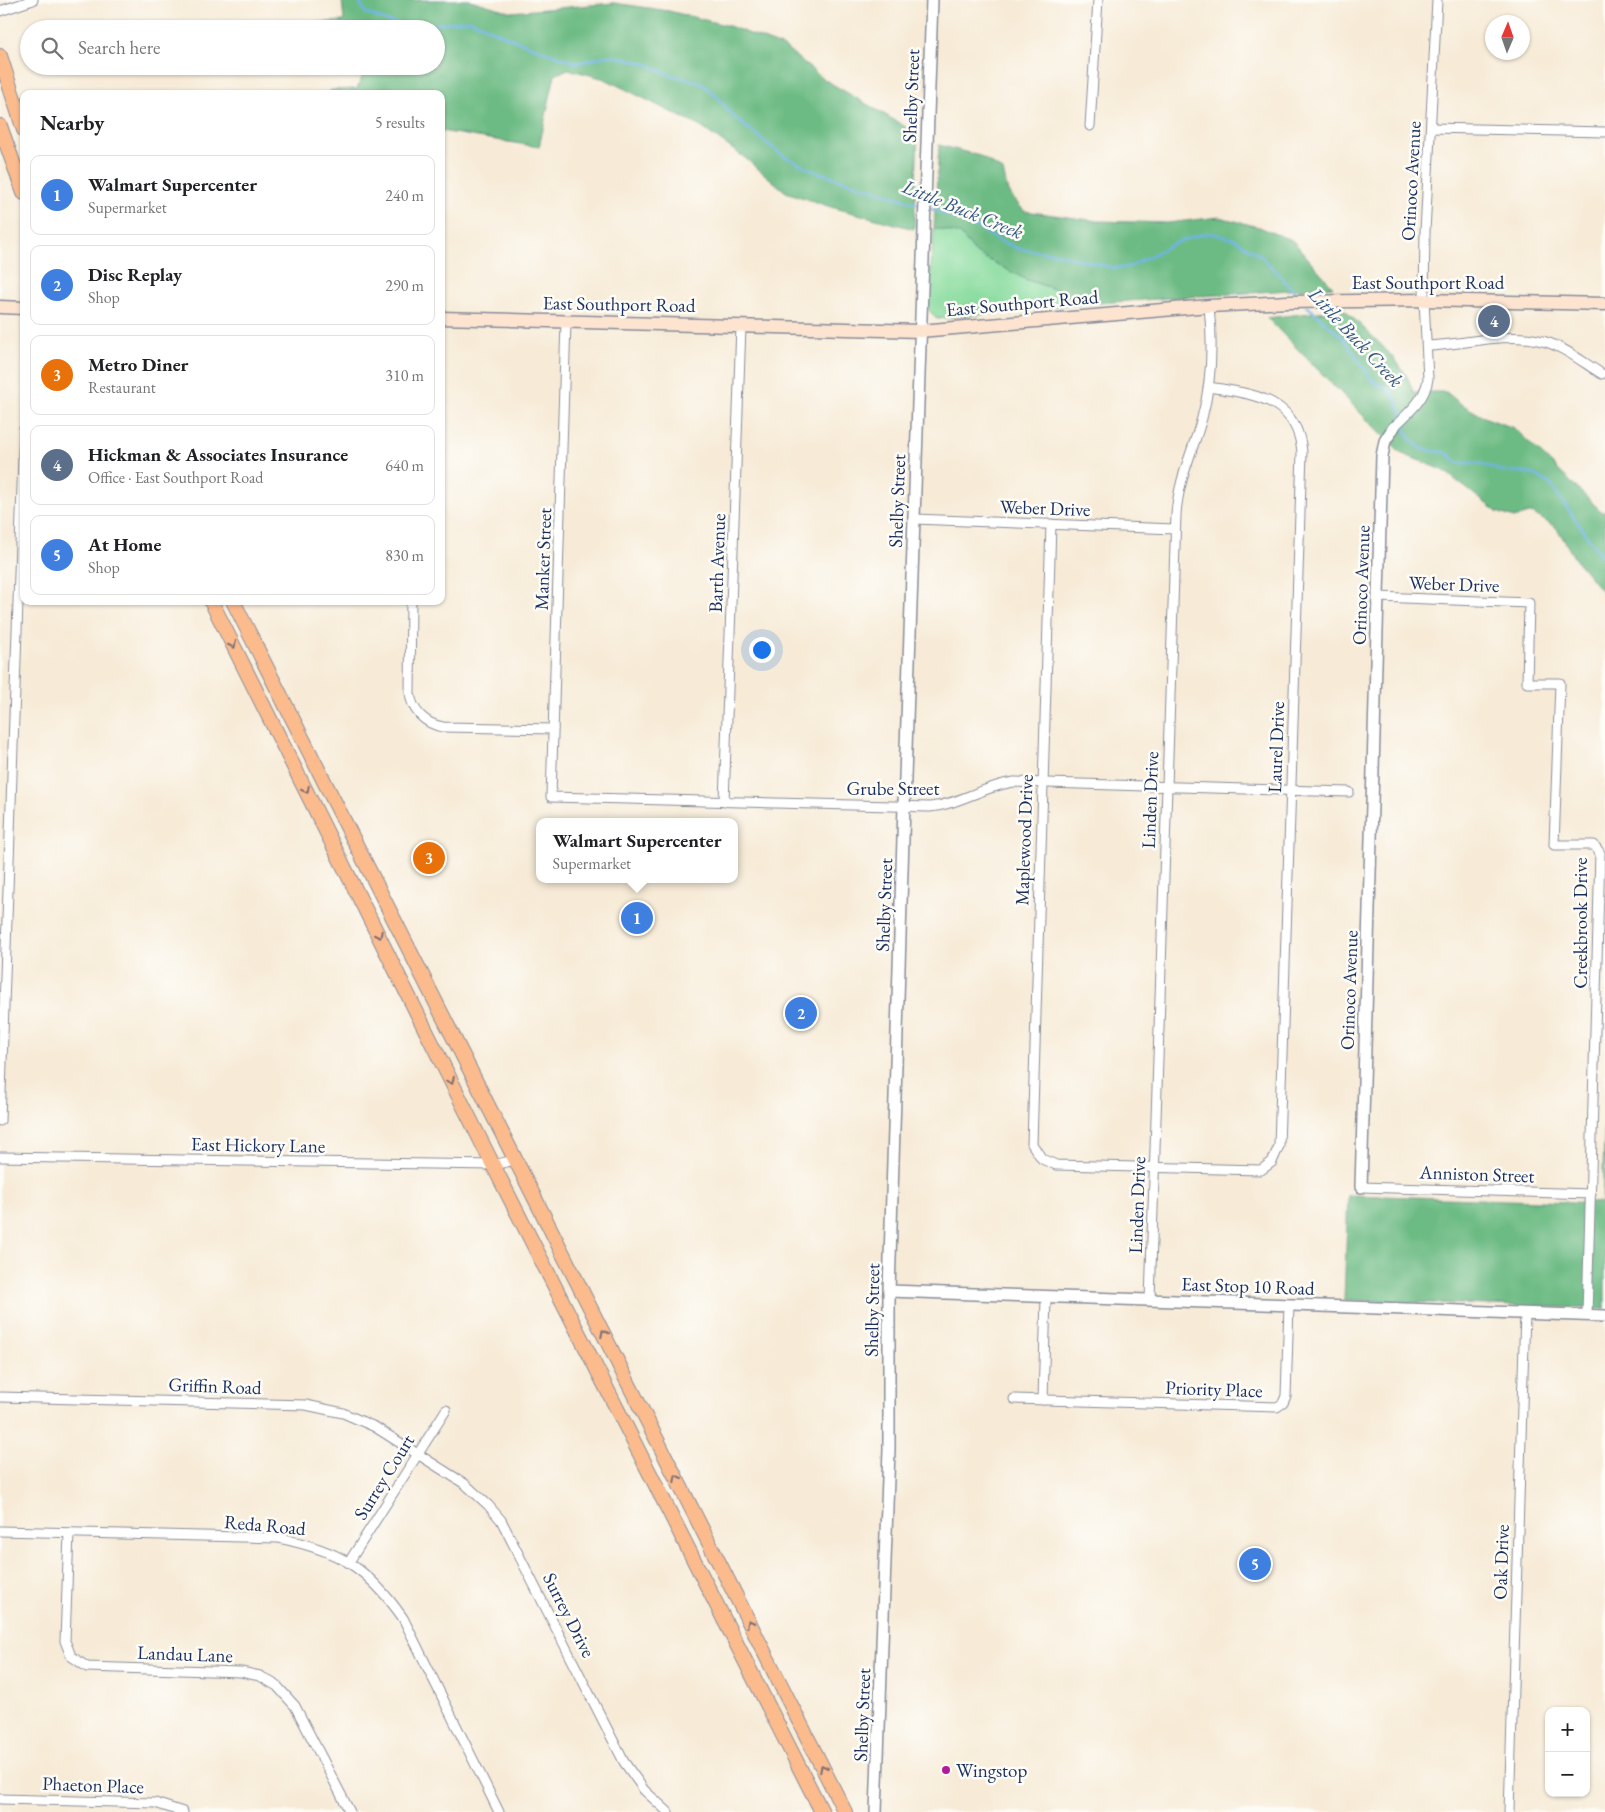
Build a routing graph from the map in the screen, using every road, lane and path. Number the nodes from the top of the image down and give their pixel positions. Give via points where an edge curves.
1 (33, 0) edge
2 (932, 0) edge
3 (1098, 0) edge
4 (1437, 0) edge
5 (0, 11) edge
6 (0, 56) edge
7 (20, 118) edge
8 (0, 126) edge
9 (1090, 126) dead end
10 (1431, 128) junction
11 (1605, 132) edge
12 (20, 182) edge
13 (1424, 300) junction
14 (1605, 304) edge
15 (1209, 306) junction
16 (0, 307) edge
17 (20, 308) edge
18 (445, 318) edge
19 (566, 322) junction
20 (741, 326) junction
21 (920, 331) junction
22 (1427, 346) junction
23 (1602, 374) dead end
24 (1208, 387) junction
25 (1394, 427) joint
26 (914, 520) junction
27 (1051, 524) junction
28 (1175, 529) junction
29 (20, 544) edge
30 (1378, 597) junction
31 (1529, 603) joint
32 (213, 605) edge
33 (235, 605) edge
34 (411, 605) edge
35 (554, 729) junction
36 (1043, 782) junction
37 (1167, 786) junction
38 (1290, 790) junction
39 (1349, 792) dead end
40 (551, 797) joint
41 (724, 802) junction
42 (904, 806) junction
43 (0, 1120) edge
44 (0, 1158) edge
45 (515, 1160) junction
46 (493, 1165) junction
47 (1154, 1168) junction
48 (1361, 1187) joint
49 (1591, 1194) junction
50 (889, 1291) junction
51 (1046, 1297) junction
52 (1150, 1300) junction
53 (1289, 1305) junction
54 (1525, 1313) junction
55 (1587, 1315) junction
56 (1605, 1316) edge
57 (0, 1397) edge
58 (1014, 1399) dead end
59 (1043, 1400) junction
60 (446, 1410) dead end
61 (417, 1454) junction
62 (0, 1531) edge
63 (69, 1533) junction
64 (349, 1562) junction
65 (0, 1799) edge
66 (183, 1812) edge
67 (350, 1812) edge
68 (499, 1812) edge
69 (668, 1812) edge
70 (822, 1812) edge
71 (846, 1812) edge
72 (876, 1812) edge
73 (1510, 1812) edge

1 - 5 street
2 - 21 street, Shelby Street
3 - 9 street
4 - 10 street, Orinoco Avenue
6 - 7 main road
8 - 12 main road
10 - 11 street
10 - 13 street, Orinoco Avenue
13 - 14 main road, East Southport Road
13 - 15 main road, East Southport Road
13 - 22 street, Orinoco Avenue
15 - 21 main road, East Southport Road
15 - 24 street, Linden Drive via 1212,347
16 - 17 main road
18 - 19 main road, East Southport Road
19 - 20 main road, East Southport Road
19 - 35 street, Manker Street
20 - 21 main road, East Southport Road
20 - 41 street, Barth Avenue
21 - 26 street, Shelby Street
22 - 23 street via 1496,338 1538,340 1562,349
22 - 25 street, Orinoco Avenue via 1428,382 1418,403
24 - 28 street, Linden Drive via 1200,425 1181,480
24 - 38 street, Laurel Drive via 1257,395 1268,400 1290,419 1301,444
25 - 30 street, Orinoco Avenue via 1385,441 1382,456
26 - 27 street, Weber Drive
26 - 42 street, Shelby Street
27 - 28 street, Weber Drive
27 - 36 street, Maplewood Drive
28 - 37 street, Linden Drive
29 - 43 street
30 - 31 street, Weber Drive
30 - 48 street, Orinoco Avenue
31 - 49 street, Creekbrook Drive via 1527,683 1560,684 1554,845 1594,845 1600,853
32 -> 46 main road
33 - 45 main road
34 - 35 street via 410,692 413,705 422,718 443,727
35 - 40 street, Manker Street
36 - 37 street, Grube Street
36 - 42 street, Grube Street via 1002,784 941,807
36 - 47 street, Maplewood Drive via 1031,1138 1038,1155 1056,1165
37 - 38 street, Grube Street
37 - 47 street, Linden Drive
38 - 39 street, Grube Street
38 - 47 street, Laurel Drive via 1279,1146 1276,1157 1269,1165 1254,1171
40 - 41 street, Grube Street
41 - 42 street, Grube Street
42 - 50 street, Shelby Street
44 - 46 street, East Hickory Lane
45 - 46 street, East Hickory Lane
71 -> 45 main road
46 - 70 main road
47 - 52 street, Linden Drive
48 - 49 street, Anniston Street
49 - 55 street, Creekbrook Drive
50 - 51 street, East Stop 10 Road
50 - 72 street, Shelby Street via 889,1450
51 - 52 street, East Stop 10 Road
51 - 59 street
52 - 53 street, East Stop 10 Road
53 - 54 street, East Stop 10 Road
53 - 59 street, Priority Place via 1286,1396 1278,1407
54 - 55 street, East Stop 10 Road
54 - 73 street, Oak Drive
55 - 56 street, East Stop 10 Road
57 - 61 street, Griffin Road via 313,1406 358,1419
58 - 59 street, Priority Place
60 - 61 street, Surrey Court
61 - 64 street, Surrey Court
61 - 69 street, Surrey Drive via 471,1489 503,1523 624,1762 644,1790
62 - 63 street, Reda Road
63 - 64 street, Reda Road via 279,1538 314,1545
63 - 67 street, Landau Lane via 65,1641 73,1659 87,1667 241,1672 267,1680 283,1691 297,1709
64 - 68 street, Reda Road via 379,1587 403,1618
65 - 66 street, Phaeton Place via 155,1803

